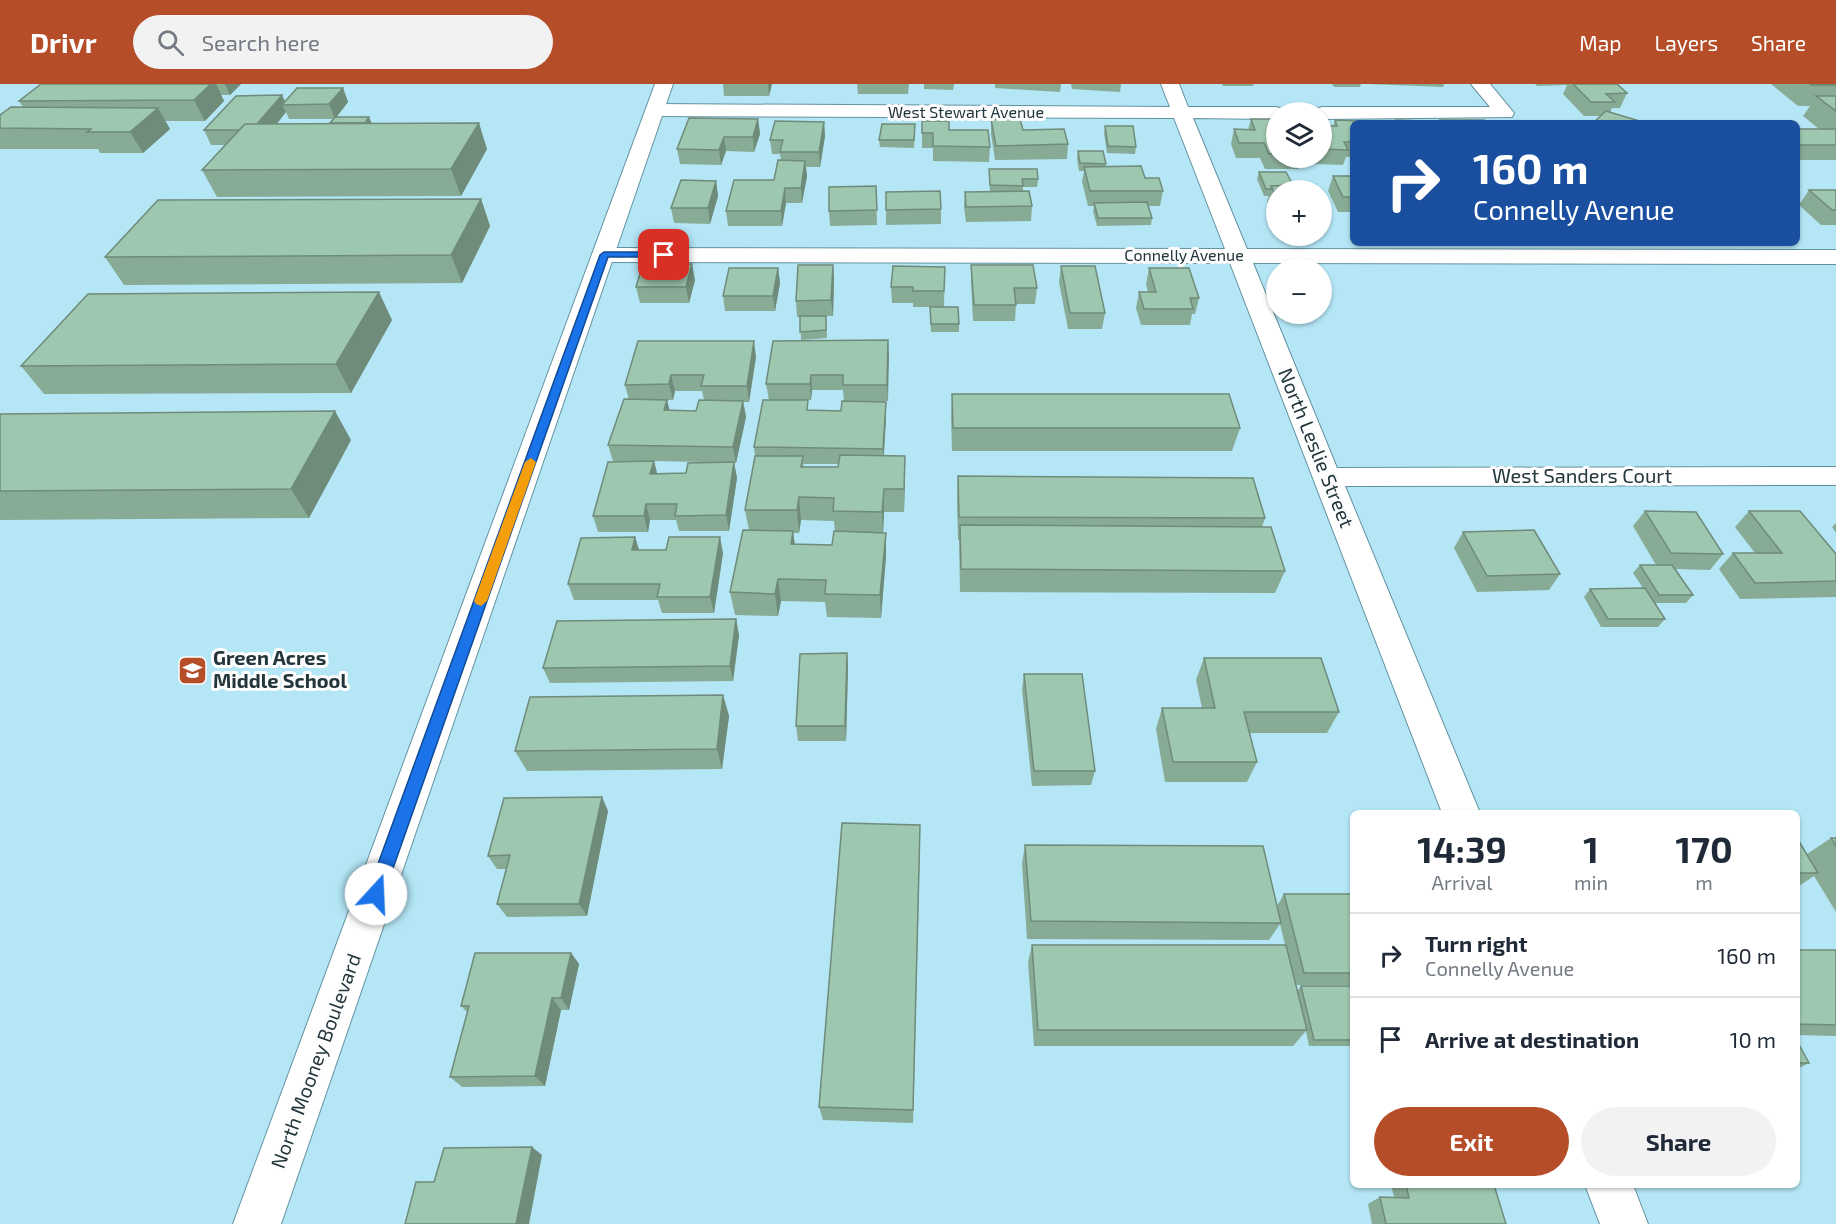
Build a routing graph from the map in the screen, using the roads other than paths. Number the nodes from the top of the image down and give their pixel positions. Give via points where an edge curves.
1 (1170, 84) edge
2 (1480, 84) edge
3 (659, 97) edge
4 (1182, 113) junction
5 (1266, 113) edge
6 (1332, 113) edge
7 (604, 255) junction
8 (1239, 255) junction
9 (1836, 257) edge
10 (1836, 476) edge
11 (1328, 477) junction
12 (1460, 810) edge
13 (1610, 1188) edge
14 (257, 1224) edge
15 (1624, 1224) edge

1 - 4 street, North Leslie Street
2 - 6 street via 1505,113
3 - 4 street, West Stewart Avenue
3 - 7 street, North Mooney Boulevard
4 - 5 street, West Stewart Avenue
4 - 8 street, North Leslie Street
7 - 8 street, Connelly Avenue
7 - 14 street, North Mooney Boulevard
8 - 9 street, Connelly Avenue
8 - 11 street, North Leslie Street
10 - 11 street, West Sanders Court
11 - 12 street, North Leslie Street
13 - 15 street

